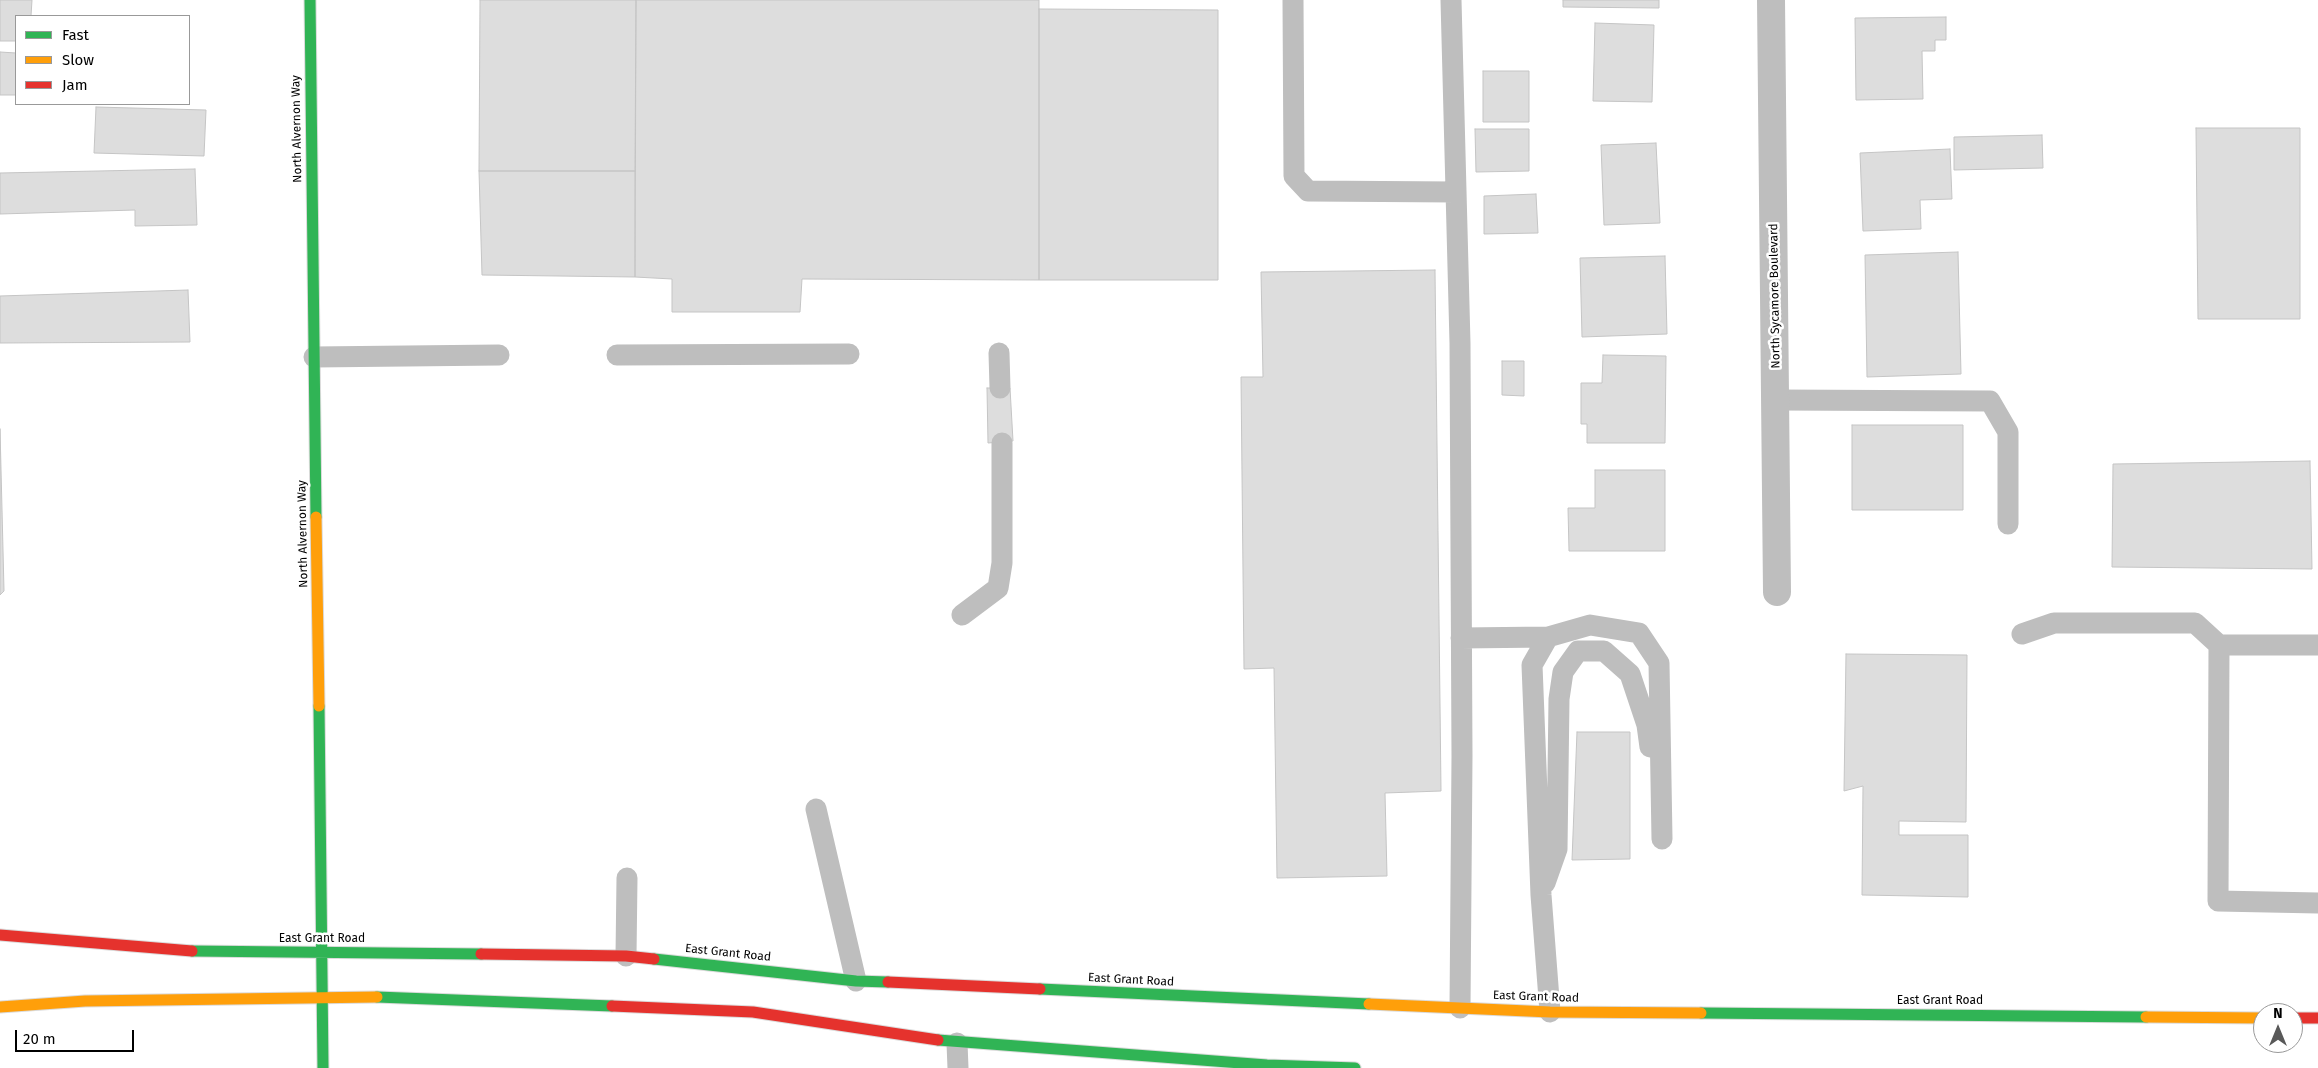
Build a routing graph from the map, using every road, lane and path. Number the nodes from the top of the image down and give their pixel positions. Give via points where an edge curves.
1 (310, 0) edge
2 (1293, 0) edge
3 (1451, 0) edge
4 (1771, 0) edge
5 (1456, 192) junction
6 (1000, 353) dead end
7 (848, 354) dead end
8 (499, 355) dead end
9 (617, 355) dead end
10 (314, 357) junction
11 (1000, 388) dead end
12 (1777, 400) junction
13 (1002, 442) dead end
14 (2008, 524) dead end
15 (1777, 592) dead end
16 (962, 615) dead end
17 (2022, 634) dead end
18 (1548, 637) junction
19 (1461, 638) junction
20 (2219, 645) junction
21 (2318, 645) edge
22 (816, 809) dead end
23 (627, 878) dead end
24 (1541, 895) junction
25 (2318, 903) edge
26 (0, 935) edge
27 (323, 954) junction
28 (626, 956) junction
29 (856, 981) junction
30 (322, 1000) junction
31 (0, 1007) edge
32 (1460, 1008) junction
33 (1550, 1012) junction
34 (2253, 1018) edge
35 (2303, 1018) edge
36 (2318, 1018) edge
37 (957, 1043) junction
38 (1267, 1067) edge
39 (323, 1068) edge
40 (958, 1068) edge
41 (1355, 1068) edge

1 - 10 main road, North Alvernon Way
2 - 5 lane via 1294,176 1308,191
3 - 5 lane
4 - 12 street, North Sycamore Boulevard
5 - 19 lane
6 - 11 lane
7 - 9 lane
8 - 10 lane
10 - 27 main road, North Alvernon Way
12 - 14 lane via 1990,401 2008,432
12 - 15 street, North Sycamore Boulevard
13 - 16 lane via 1002,563 998,588
17 - 20 lane via 2054,624 2195,623
18 - 19 lane
18 - 24 lane via 1532,665
18 - 24 lane via 1590,625 1638,633 1659,663 1662,839 1647,725 1630,674 1604,650 1578,650 1563,672 1559,699 1557,849
19 - 32 lane
20 - 21 lane
20 - 25 lane via 2218,901
22 - 29 lane
23 - 28 lane
24 - 33 lane
26 - 27 main road, East Grant Road via 214,953
27 - 28 main road, East Grant Road
27 - 30 main road, North Alvernon Way
28 - 29 main road, East Grant Road
29 - 32 main road, East Grant Road
30 - 31 main road via 85,1001
30 - 37 main road via 395,997 753,1012
30 - 39 main road, North Alvernon Way
32 - 33 main road, East Grant Road
33 - 34 main road, East Grant Road
35 - 36 main road
37 - 38 main road
37 - 40 lane
38 - 41 main road

